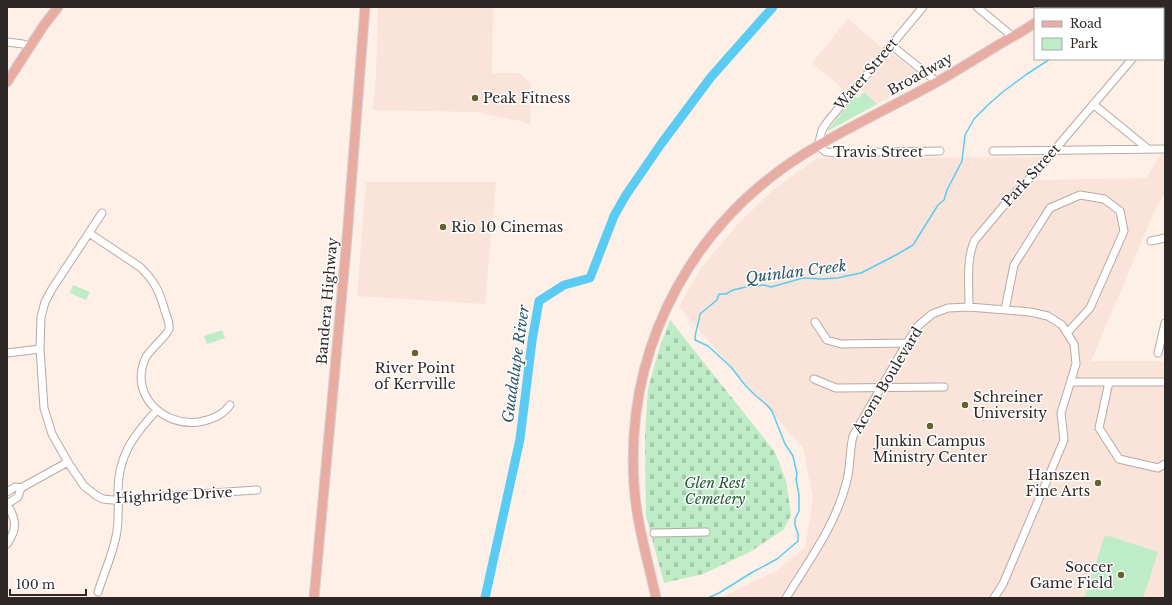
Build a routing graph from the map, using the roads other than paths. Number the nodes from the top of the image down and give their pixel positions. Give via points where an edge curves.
1 (58, 7) edge
2 (365, 7) edge
3 (923, 7) edge
4 (977, 7) edge
5 (1034, 24) edge
6 (1012, 36) junction
7 (7, 42) edge
8 (891, 45) junction
9 (30, 46) junction
10 (1131, 60) edge
11 (7, 82) edge
12 (937, 82) junction
13 (1093, 104) junction
14 (818, 146) junction
15 (1148, 149) junction
16 (1165, 149) edge
17 (1054, 150) junction
18 (993, 151) dead end
19 (940, 152) dead end
20 (102, 213) dead end
21 (89, 233) junction
22 (1165, 238) edge
23 (1151, 240) dead end
24 (969, 306) junction
25 (1005, 310) junction
26 (815, 322) dead end
27 (1165, 323) edge
28 (1067, 333) junction
29 (907, 343) junction
30 (40, 349) junction
31 (7, 353) edge
32 (1158, 353) dead end
33 (814, 379) dead end
34 (1071, 382) junction
35 (1109, 382) junction
36 (1165, 382) edge
37 (944, 387) dead end
38 (880, 388) junction
39 (230, 405) dead end
40 (157, 410) junction
41 (68, 462) junction
42 (1165, 464) edge
43 (21, 488) junction
44 (257, 490) dead end
45 (7, 492) edge
46 (118, 499) junction
47 (7, 503) edge
48 (706, 532) dead end
49 (654, 533) dead end
50 (7, 544) edge
51 (98, 592) dead end
52 (314, 598) edge
53 (656, 598) edge
54 (786, 598) edge
55 (994, 598) edge

1 - 9 main road
2 - 52 main road, Bandera Highway
3 - 8 street, Water Street
4 - 6 street
5 - 6 main road, Broadway
6 - 12 main road, Broadway
7 - 9 street
8 - 12 street
8 - 14 street, Water Street via 828,121 822,130
9 - 11 main road
10 - 13 street, Park Street
12 - 14 main road, Broadway
13 - 15 street
13 - 17 street, Park Street
14 - 19 street, Travis Street via 826,152 840,153
14 - 53 main road, Broadway via 766,181 727,218 691,264 674,291 651,343 636,408 633,447 635,498
15 - 16 street
15 - 17 street
17 - 18 street
17 - 24 street, Park Street via 973,243
20 - 21 street, Highridge Drive
21 - 30 street, Highridge Drive via 45,302 41,317
21 - 40 street via 140,267 148,274 160,293 169,328 151,349 142,369 144,391 149,402
22 - 23 street
24 - 25 street, Acorn Boulevard
24 - 29 street, Acorn Boulevard via 948,308 932,314 918,326
25 - 28 street, Acorn Boulevard via 1048,316
25 - 28 street via 1014,265 1050,208 1080,195 1104,199 1120,211 1124,231 1090,308
26 - 29 street via 827,340 841,344
27 - 32 street
28 - 34 street, Acorn Boulevard via 1074,344 1076,364
29 - 38 street, Acorn Boulevard
30 - 31 street
30 - 41 street, Highridge Drive via 44,408 52,434
33 - 38 street via 836,388
34 - 35 street
34 - 55 street, Acorn Boulevard via 1061,413 1064,440 1003,584
35 - 36 street
35 - 42 street via 1099,428 1119,459 1158,468
37 - 38 street
38 - 54 street, Acorn Boulevard via 853,436 846,484 835,516
39 - 40 street via 220,415 192,423 168,418
40 - 46 street via 127,448 120,472
41 - 43 street
41 - 46 street, Highridge Drive via 79,481 96,496 103,499
43 - 45 street via 15,487
43 - 47 street via 18,497
44 - 46 street, Highridge Drive
46 - 51 street via 117,531
47 - 50 street via 15,522 13,534
48 - 49 street

